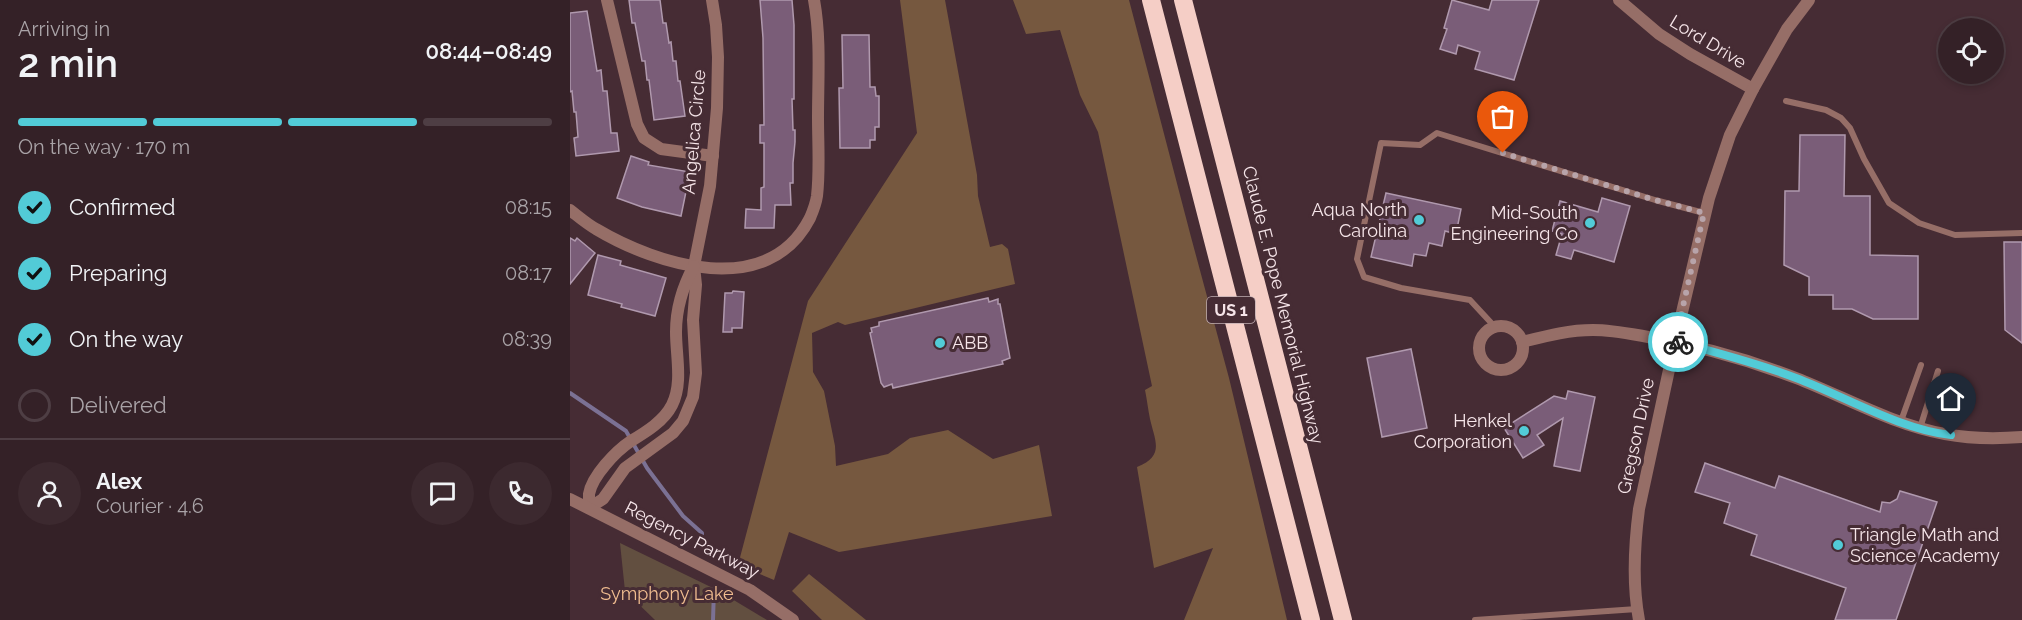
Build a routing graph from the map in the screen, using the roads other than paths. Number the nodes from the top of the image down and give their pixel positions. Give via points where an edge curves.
1 (607, 0) edge
2 (712, 0) edge
3 (814, 0) edge
4 (1151, 0) edge
5 (1183, 0) edge
6 (1619, 0) edge
7 (1809, 0) edge
8 (1753, 89) junction
9 (1786, 101) dead end
10 (713, 156) junction
11 (570, 210) edge
12 (1704, 213) junction
13 (2022, 233) edge
14 (694, 266) junction
15 (1495, 327) junction
16 (1522, 342) junction
17 (1675, 342) junction
18 (1921, 365) dead end
19 (1938, 371) dead end
20 (1901, 421) junction
21 (1920, 428) junction
22 (2022, 437) edge
23 (570, 499) edge
24 (590, 508) junction
25 (1638, 615) edge
26 (793, 620) edge
27 (1311, 620) edge
28 (1342, 620) edge
29 (1475, 620) edge

1 - 10 street via 637,124 644,138 661,149
2 - 10 street, Angelica Circle via 718,57
3 - 14 street via 817,197 809,219 787,249 767,261 732,270
4 - 27 highway, US 1
5 - 28 highway, Claude E. Pope Memorial Highway / US 1
6 - 8 street, Lord Drive via 1659,34
7 - 8 street, Gregson Drive via 1787,29
8 - 12 street, Gregson Drive via 1731,135
9 - 13 lane via 1826,110 1841,118 1850,128 1888,203 1919,223 1955,235
10 - 14 street, Angelica Circle
11 - 14 street via 595,229 627,244 660,258
12 - 15 lane via 1437,133 1420,146 1381,143 1357,259 1364,278 1470,300
12 - 17 street, Gregson Drive
14 - 24 street, Angelica Circle via 679,306 678,378 671,407 602,469 589,493
14 - 24 street, Angelica Circle via 696,373 693,397 683,421 673,433 625,468 603,499
15 - 16 street via 1508,327
15 - 16 street via 1480,341 1480,354 1488,366 1503,370 1516,363 1521,357
16 - 17 street via 1592,330
17 - 20 street via 1794,377
17 - 25 street, Gregson Drive via 1635,538
18 - 20 lane
19 - 21 lane
20 - 21 street
21 - 22 street via 1976,438
23 - 24 street, Regency Parkway
24 - 26 street, Regency Parkway via 750,590
25 - 29 lane

